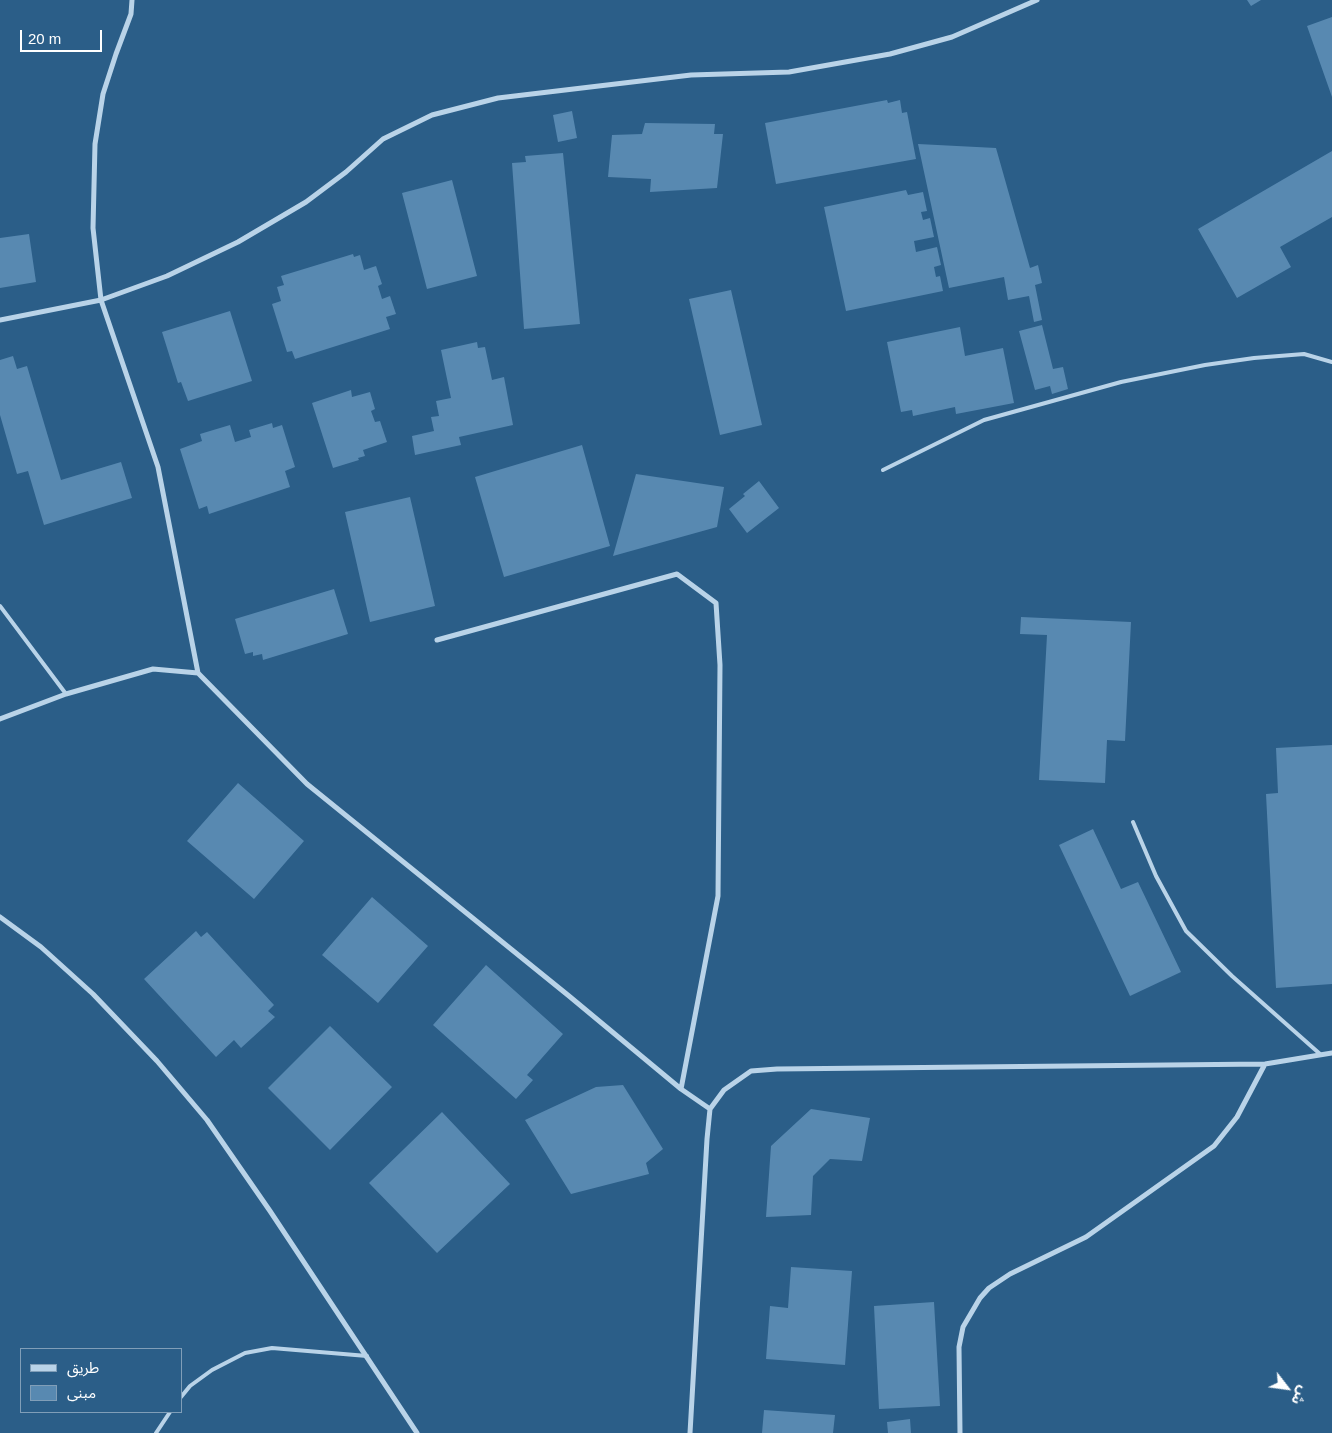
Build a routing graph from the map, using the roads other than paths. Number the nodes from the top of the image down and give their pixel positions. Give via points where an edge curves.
1 (132, 0) edge
2 (1037, 0) edge
3 (101, 300) junction
4 (0, 320) edge
5 (1332, 362) edge
6 (883, 470) dead end
7 (0, 606) edge
8 (437, 640) dead end
9 (198, 673) junction
10 (66, 694) junction
11 (0, 720) edge
12 (1133, 822) dead end
13 (0, 917) edge
14 (1332, 1052) edge
15 (1320, 1054) junction
16 (1266, 1064) junction
17 (681, 1090) junction
18 (710, 1110) junction
19 (367, 1356) junction
20 (182, 1396) edge
21 (169, 1413) edge
22 (156, 1433) edge
23 (417, 1433) edge
24 (690, 1433) edge
25 (960, 1433) edge

1 - 3 street via 131,14 103,94 95,144 93,228
2 - 3 street via 952,37 890,54 789,72 691,76 498,98 432,115 383,139 306,202 238,242 167,276
3 - 4 street
3 - 9 street via 158,467
5 - 6 lane via 1304,354 1254,358 1121,382 984,420
7 - 10 lane
8 - 17 street via 678,574 716,602 720,665 718,896
9 - 10 street via 153,669
9 - 17 street via 307,784
10 - 11 street
12 - 15 lane via 1156,876 1186,931
13 - 19 street via 41,947 93,994 201,1113
14 - 15 street
15 - 16 street
16 - 18 street via 777,1069 751,1072 724,1090
16 - 25 street via 1226,1132 1199,1158 1086,1237 1010,1274 980,1298 964,1327 959,1347
17 - 18 street
18 - 24 street
19 - 20 lane via 272,1348 246,1353 212,1370
19 - 23 street
21 - 22 lane

